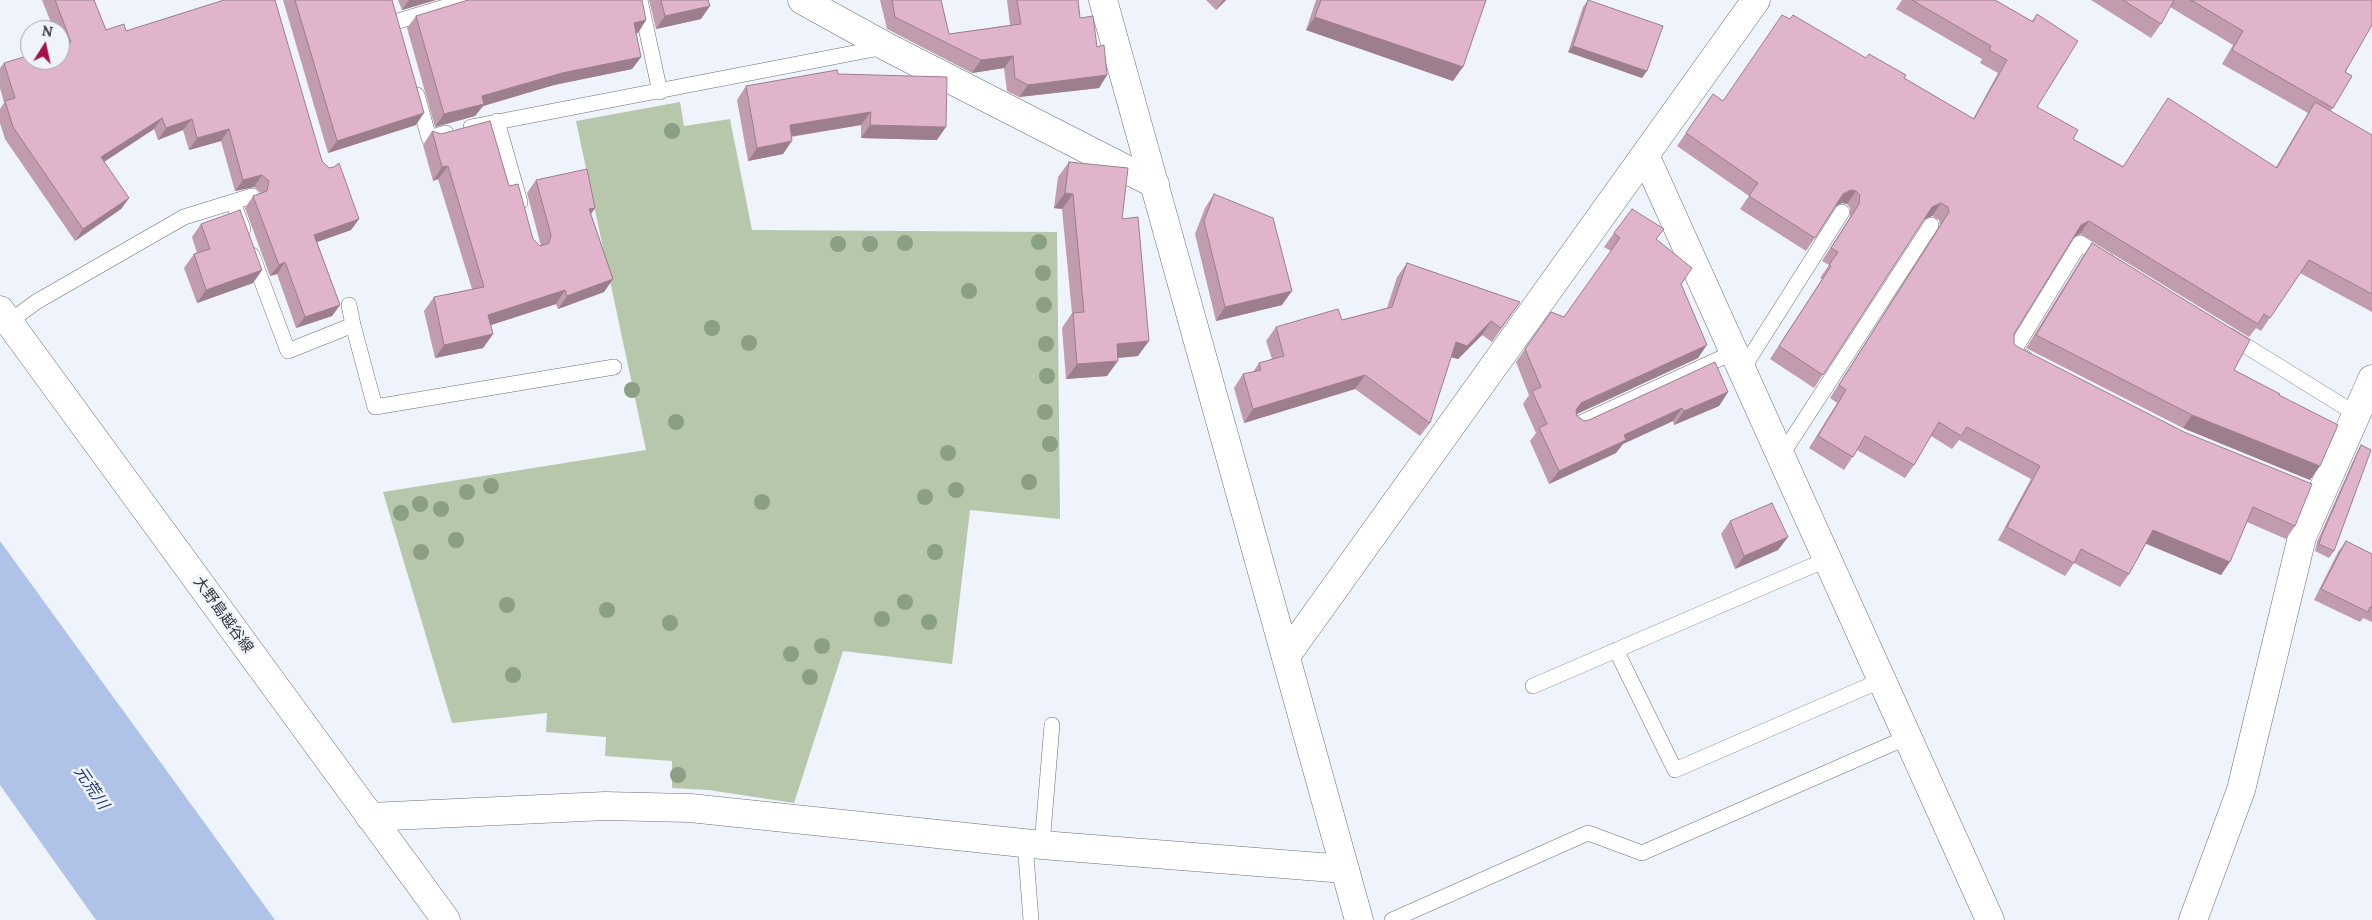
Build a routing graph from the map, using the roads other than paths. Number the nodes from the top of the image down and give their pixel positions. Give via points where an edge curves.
1 (468, 0) edge
2 (640, 0) edge
3 (802, 0) edge
4 (1103, 0) edge
5 (1756, 0) edge
6 (400, 40) edge
7 (887, 47) junction
8 (414, 84) edge
9 (660, 92) junction
10 (497, 121) junction
11 (1645, 155) junction
12 (1155, 184) junction
13 (252, 196) edge
14 (233, 202) junction
15 (1842, 212) edge
16 (523, 213) edge
17 (1931, 224) edge
18 (2122, 269) edge
19 (348, 305) dead end
20 (5, 316) edge
21 (353, 325) junction
22 (2214, 326) edge
23 (1738, 361) junction
24 (2039, 365) edge
25 (614, 367) dead end
26 (2372, 379) edge
27 (2356, 414) junction
28 (1576, 425) edge
29 (1781, 456) junction
30 (1828, 559) junction
31 (1616, 650) junction
32 (1286, 656) junction
33 (1882, 680) junction
34 (1533, 686) dead end
35 (1052, 725) dead end
36 (1908, 737) junction
37 (370, 817) junction
38 (1034, 844) junction
39 (1345, 869) junction
40 (446, 920) edge
41 (1032, 920) edge
42 (1359, 920) edge
43 (1392, 920) edge
44 (1990, 920) edge
45 (2193, 920) edge

1 - 6 lane via 393,14
2 - 9 lane
3 - 7 street
4 - 12 street
5 - 11 street
7 - 9 lane
7 - 12 street
8 - 10 lane via 429,138
9 - 10 lane
10 - 16 lane
11 - 23 street
11 - 32 street
12 - 32 street
13 - 14 lane
14 - 20 lane via 184,217 36,302
14 - 21 lane via 288,351
15 - 23 lane
17 - 29 lane
18 - 24 lane via 2080,243 2013,352
19 - 21 lane
20 - 37 street, 大野島越谷線
21 - 25 lane via 375,407
22 - 27 lane
23 - 28 lane
23 - 29 street
26 - 27 street
27 - 45 street via 2312,490 2241,790
29 - 30 street
30 - 31 lane
30 - 33 street
31 - 33 lane via 1676,770
31 - 34 lane
32 - 39 street
33 - 36 street
35 - 38 lane
36 - 43 lane via 1642,853 1588,833
36 - 44 street
37 - 38 street via 605,806 690,808
37 - 40 street, 大野島越谷線
38 - 39 street
38 - 41 lane
39 - 42 street

